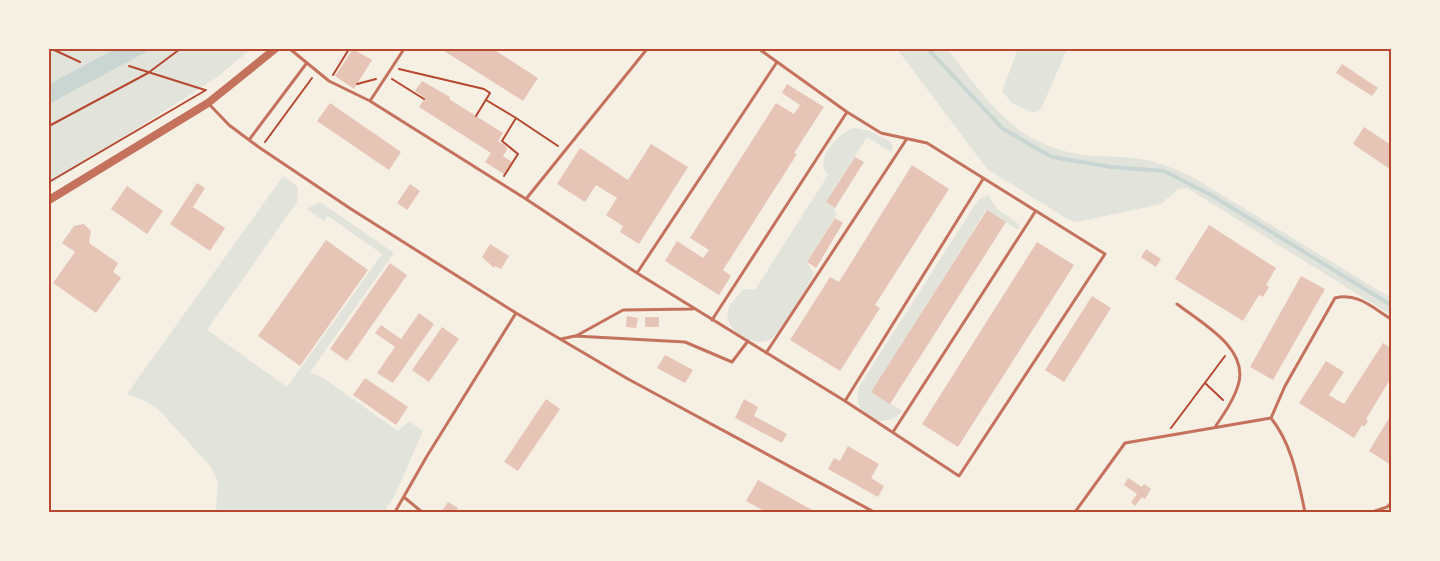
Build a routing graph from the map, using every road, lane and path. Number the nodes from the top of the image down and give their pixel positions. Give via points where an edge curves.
1 (52, 49) edge
2 (180, 49) edge
3 (275, 49) edge
4 (290, 49) edge
5 (349, 49) edge
6 (404, 49) edge
7 (648, 49) edge
8 (758, 49) edge
9 (80, 62) dead end
10 (777, 62) junction
11 (306, 64) junction
12 (129, 66) dead end
13 (392, 68) junction
14 (316, 72) junction
15 (148, 73) junction
16 (388, 75) junction
17 (329, 81) junction
18 (357, 84) dead end
19 (206, 90) junction
20 (222, 92) junction
21 (424, 99) dead end
22 (486, 100) junction
23 (370, 101) junction
24 (208, 103) junction
25 (847, 112) junction
26 (476, 116) dead end
27 (516, 118) junction
28 (49, 126) edge
29 (249, 140) junction
30 (906, 140) junction
31 (260, 148) junction
32 (565, 150) junction
33 (983, 179) junction
34 (49, 182) edge
35 (500, 183) junction
36 (526, 199) junction
37 (49, 200) edge
38 (1035, 212) junction
39 (637, 273) junction
40 (1177, 304) dead end
41 (694, 309) junction
42 (516, 313) junction
43 (1391, 319) edge
44 (712, 320) junction
45 (576, 336) junction
46 (560, 339) junction
47 (748, 341) junction
48 (1230, 350) junction
49 (766, 353) junction
50 (1205, 383) junction
51 (845, 401) junction
52 (1229, 406) junction
53 (1271, 418) junction
54 (1215, 427) junction
55 (893, 432) junction
56 (1165, 436) junction
57 (405, 498) junction
58 (1391, 503) edge
59 (395, 512) edge
60 (422, 512) edge
61 (499, 512) edge
62 (518, 512) edge
63 (874, 512) edge
64 (1075, 512) edge
65 (1305, 512) edge
66 (1372, 512) edge

1 - 9 path
2 - 15 path
3 - 20 street
4 - 11 lane
5 - 17 path
6 - 13 lane
7 - 32 lane
8 - 10 lane
10 - 25 lane
10 - 39 lane
11 - 14 lane
11 - 29 lane
12 - 15 path
13 - 16 lane
13 - 22 path via 484,89 490,93
14 - 17 lane
14 - 31 path
15 - 19 path
15 - 28 path
16 - 18 path
16 - 21 path
16 - 23 lane
17 - 23 lane
19 - 20 path
19 - 34 path
20 - 24 street
22 - 26 path
22 - 27 path
23 - 35 lane
24 - 29 lane
24 - 37 street
25 - 30 lane via 881,133
25 - 44 lane
27 - 32 path
27 - 35 path via 502,141 518,154
29 - 31 lane
30 - 33 lane via 927,143
30 - 49 lane
31 - 42 lane
32 - 36 lane
33 - 38 lane
33 - 51 lane
35 - 36 lane
36 - 39 lane
38 - 55 lane
38 - 55 lane via 1105,254 959,476
39 - 41 lane
40 - 48 lane via 1224,341
41 - 44 lane
41 - 45 lane via 623,310
42 - 46 lane
42 - 57 lane via 426,456
43 - 53 lane via 1347,295 1335,298 1285,386
44 - 47 lane
45 - 46 lane
45 - 47 lane via 685,342 732,362
46 - 63 lane
47 - 49 lane
48 - 50 path
48 - 52 lane via 1239,364 1239,382
49 - 51 lane
50 - 52 path
50 - 56 path
51 - 55 lane
52 - 54 lane
53 - 54 lane
53 - 65 lane via 1280,429 1295,467
54 - 56 lane
56 - 64 lane via 1125,443
57 - 59 lane
57 - 60 lane
58 - 66 lane
61 - 62 lane

